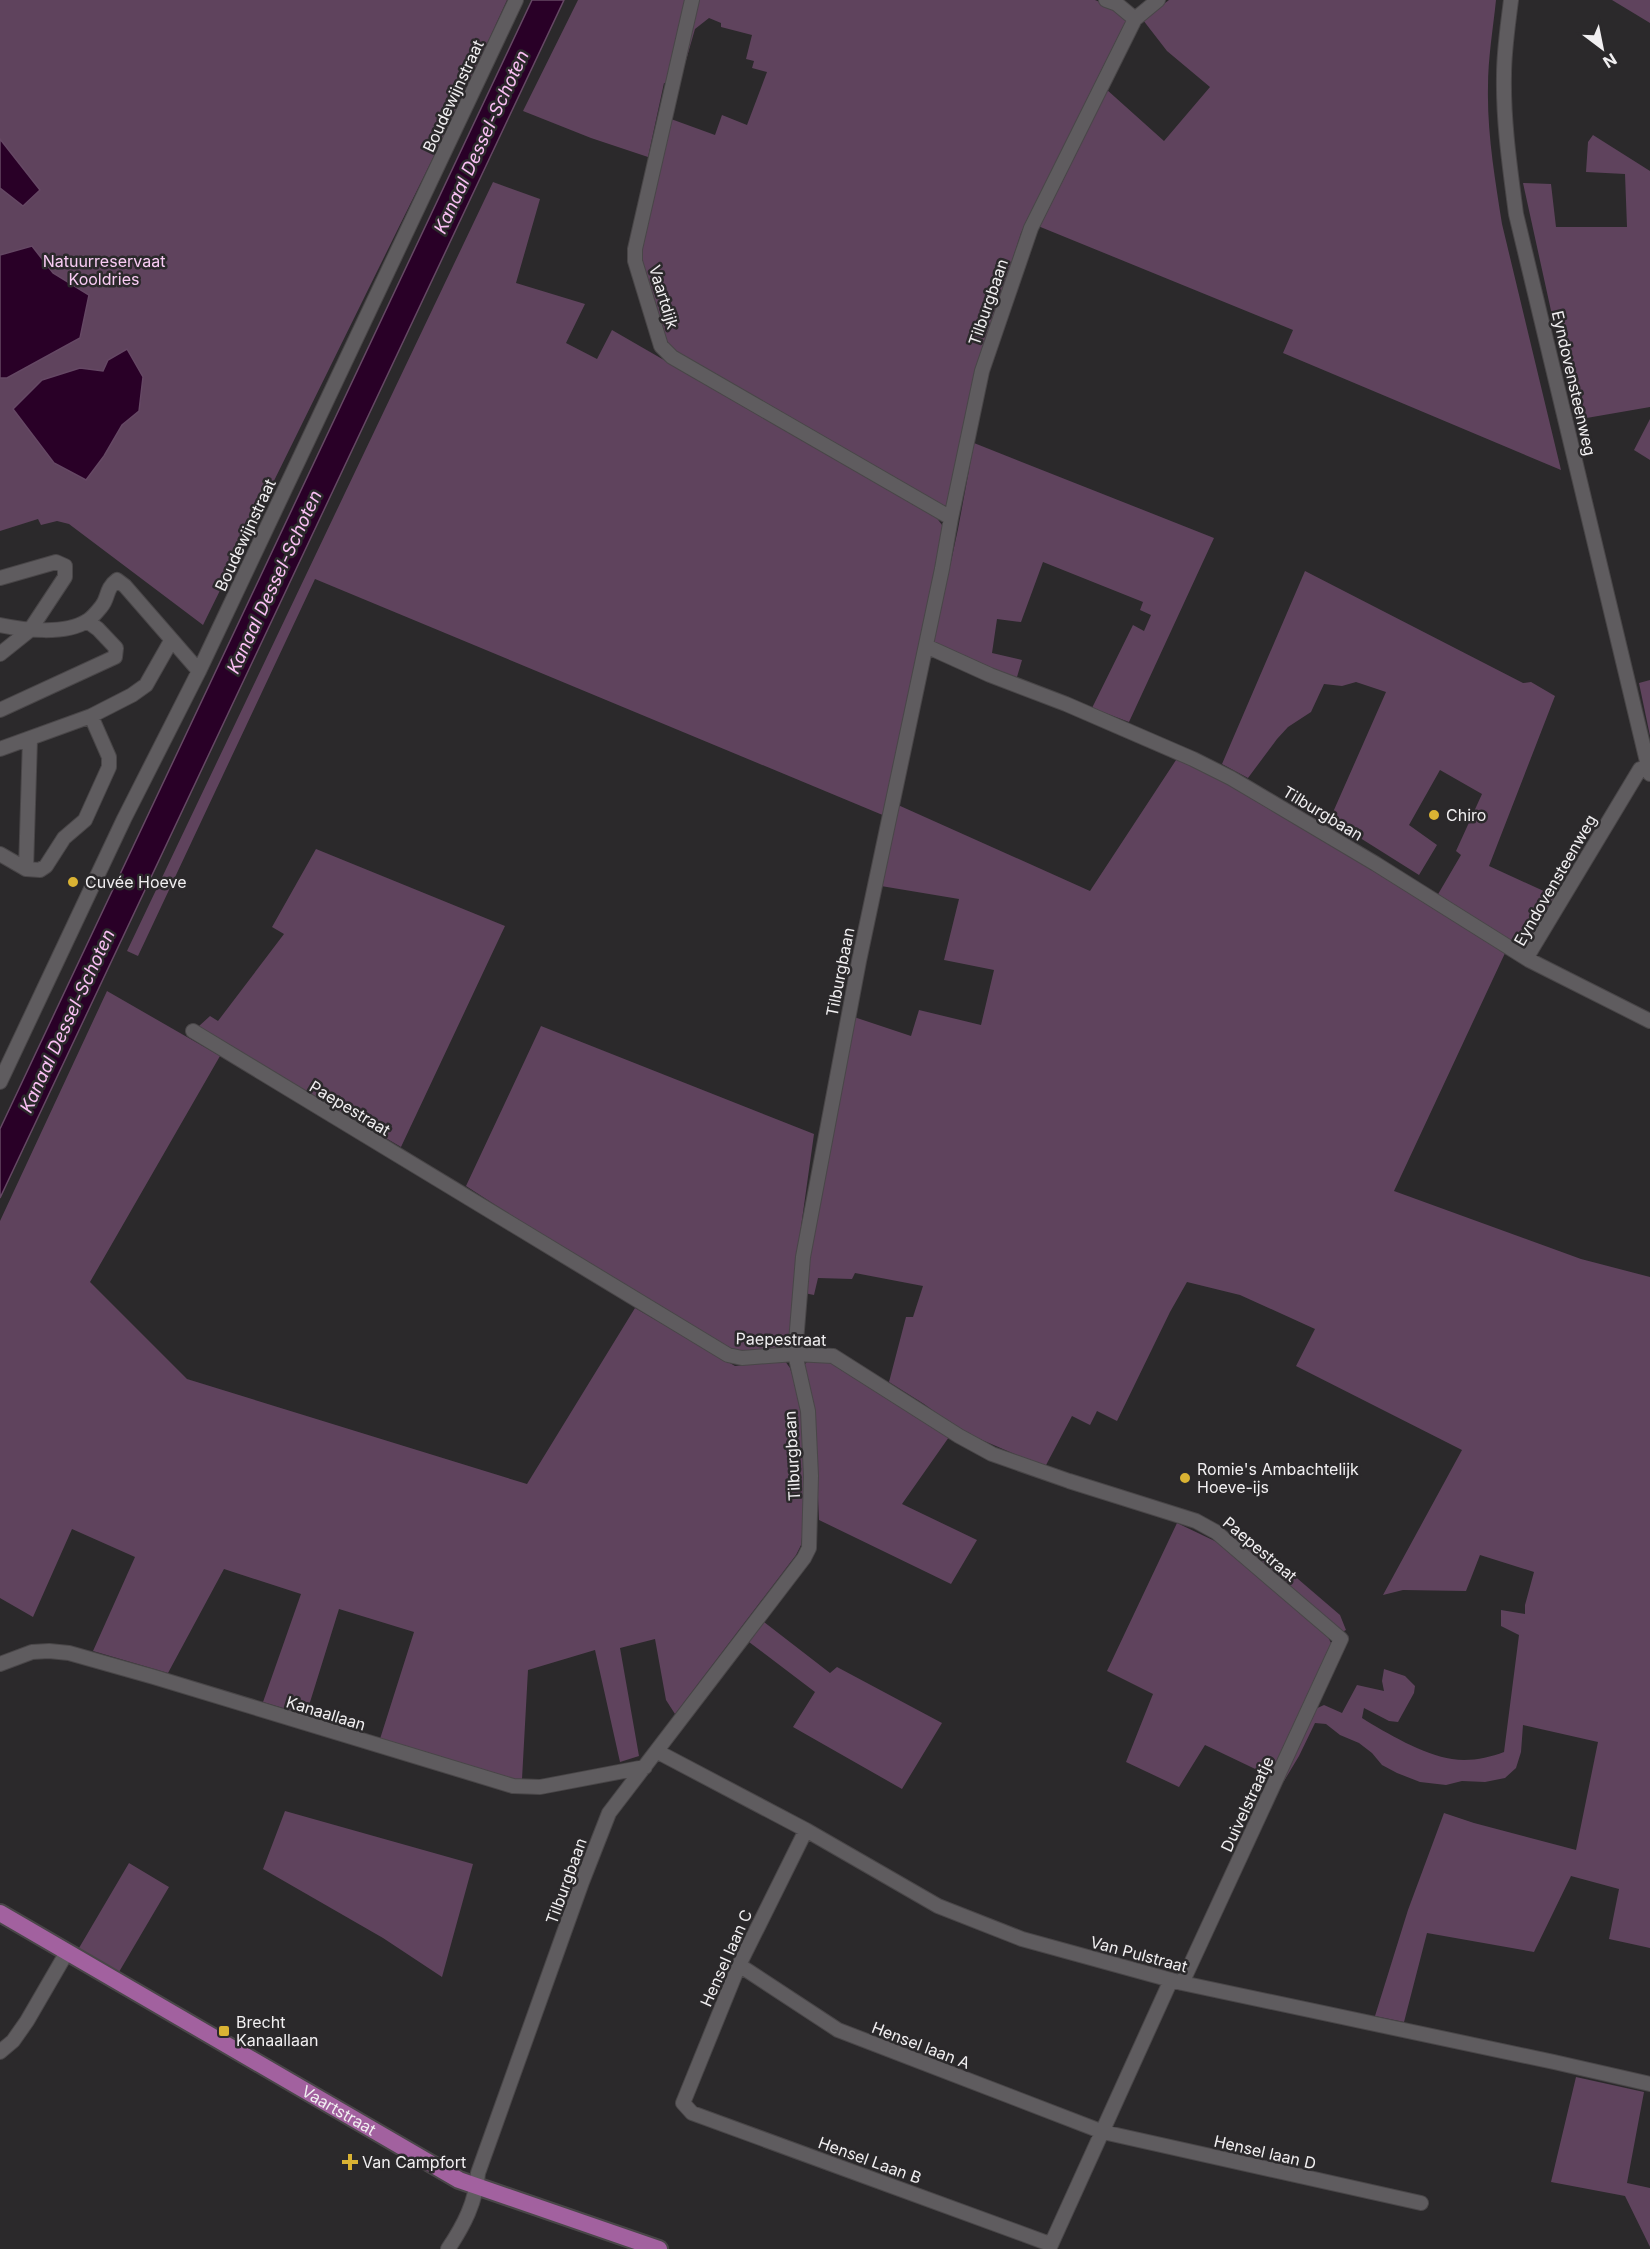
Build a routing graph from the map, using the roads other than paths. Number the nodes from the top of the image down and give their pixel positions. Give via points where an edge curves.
1 (516, 0) edge
2 (692, 0) edge
3 (1106, 0) edge
4 (1158, 0) edge
5 (1511, 0) edge
6 (1135, 19) junction
7 (951, 518) junction
8 (0, 578) edge
9 (87, 621) junction
10 (0, 625) edge
11 (30, 630) junction
12 (171, 641) junction
13 (926, 646) junction
14 (0, 654) edge
15 (199, 671) junction
16 (0, 710) edge
17 (91, 716) junction
18 (30, 738) junction
19 (0, 749) edge
20 (1649, 771) edge
21 (0, 854) edge
22 (26, 869) junction
23 (1527, 957) junction
24 (1650, 1021) edge
25 (193, 1031) dead end
26 (0, 1082) edge
27 (795, 1354) junction
28 (1341, 1639) joint
29 (0, 1664) edge
30 (658, 1752) junction
31 (645, 1767) junction
32 (806, 1830) junction
33 (0, 1913) edge
34 (67, 1952) junction
35 (739, 1965) junction
36 (1177, 1981) junction
37 (0, 2052) edge
38 (1650, 2084) edge
39 (683, 2103) joint
40 (1103, 2132) junction
41 (477, 2187) junction
42 (1421, 2203) dead end
43 (1049, 2247) edge
44 (448, 2249) edge
45 (658, 2249) edge

1 - 15 street, Boudewijnstraat
2 - 7 street, Vaartdijk via 634,249 662,346 672,357
3 - 6 street
4 - 6 street, Tilburgbaan
5 - 20 street, Eyndovensteenweg via 1504,104 1516,214
6 - 7 street, Tilburgbaan via 1031,228 982,371
7 - 13 street, Tilburgbaan
8 - 11 street via 56,562 65,566 65,577
9 - 11 street via 63,628
9 - 12 street via 103,605 110,586 117,580
9 - 16 street via 116,648 114,657
10 - 11 street
11 - 14 street
12 - 15 street
12 - 17 street via 146,685
13 - 23 street, Tilburgbaan via 1231,778
13 - 27 street, Tilburgbaan via 820,1158 803,1257
15 - 26 street, Boudewijnstraat
17 - 18 street
17 - 22 street via 109,756 109,767 85,820 64,838 46,866 40,870
18 - 19 street
18 - 22 street
20 - 23 street, Eyndovensteenweg via 1640,769
21 - 22 street
23 - 24 street, Eyndovensteenweg
25 - 27 street, Paepestraat via 728,1355 742,1358
27 - 28 street, Paepestraat via 843,1360 992,1454 1196,1521 1216,1532
27 - 30 street, Tilburgbaan via 808,1411 809,1548
28 - 36 street, Duivelstraatje
29 - 31 street, Kanaallaan via 32,1652 69,1653 513,1786 540,1787
30 - 31 street, Tilburgbaan
30 - 32 street, Van Pulstraat
31 - 41 street, Tilburgbaan via 609,1813 478,2173
32 - 35 street, Hensel laan C
32 - 36 street, Van Pulstraat via 938,1906 1022,1939
33 - 34 main road, Vaartstraat
34 - 37 street via 20,2031
34 - 41 main road, Vaartstraat via 411,2154
35 - 39 street, Hensel laan C
35 - 40 street, Hensel laan A via 838,2030
36 - 38 street, Van Pulstraat
36 - 40 street, Duivelstraatje
39 - 43 street, Hensel Laan B via 692,2113
40 - 42 street, Hensel laan D
40 - 43 street, Duivelstraatje
41 - 44 street, Tilburgbaan via 471,2210
41 - 45 main road, Vaartstraat

